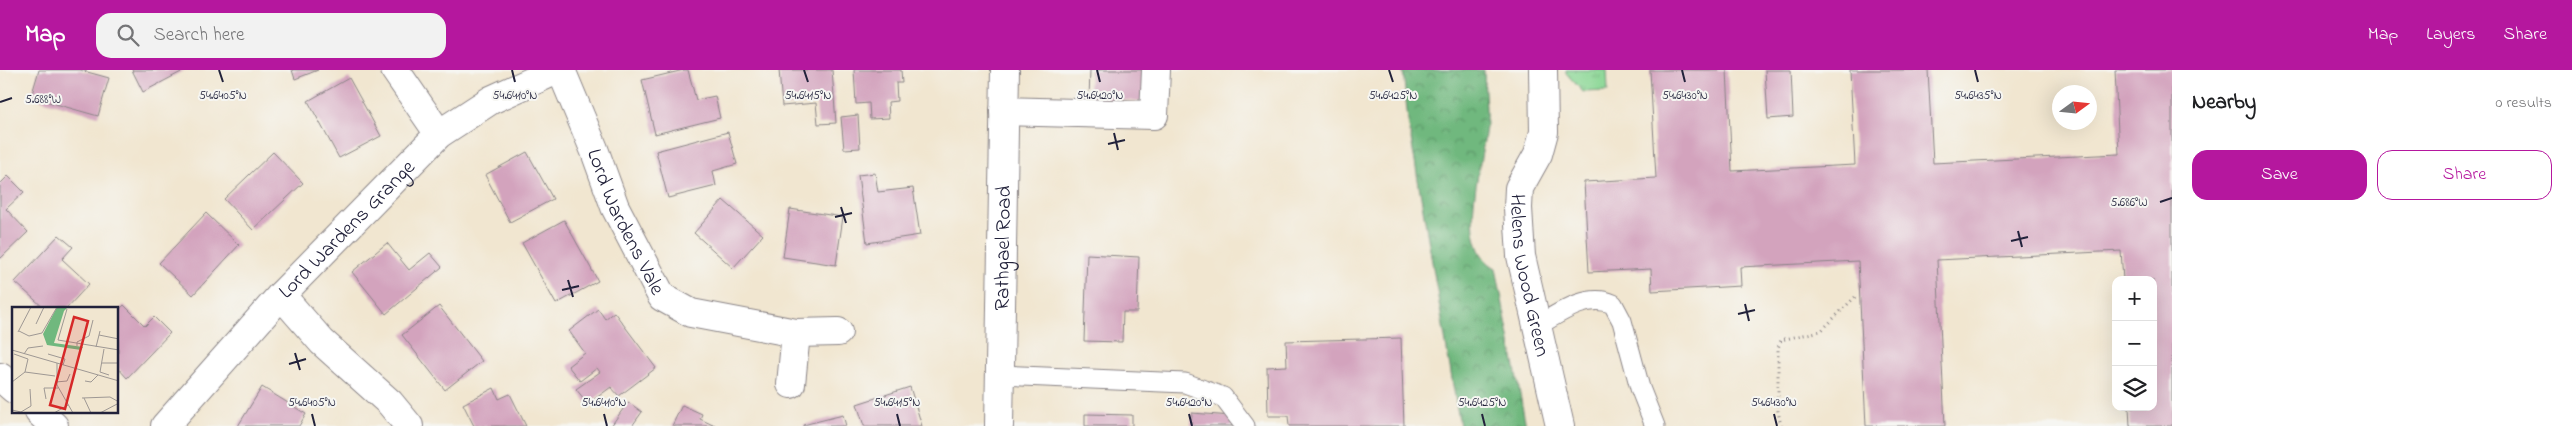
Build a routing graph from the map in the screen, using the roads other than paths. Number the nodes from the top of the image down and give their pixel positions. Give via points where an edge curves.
1 (395, 70) edge
2 (556, 70) edge
3 (561, 70) edge
4 (1005, 70) edge
5 (1156, 70) edge
6 (1543, 70) edge
7 (1004, 111) junction
8 (439, 134) junction
9 (281, 295) junction
10 (1537, 326) junction
11 (838, 332) dead end
12 (796, 333) junction
13 (1000, 376) junction
14 (0, 377) edge
15 (791, 384) dead end
16 (12, 387) edge
17 (41, 414) edge
18 (54, 426) edge
19 (165, 426) edge
20 (409, 426) edge
21 (999, 426) edge
22 (1245, 426) edge
23 (1560, 426) edge
24 (1655, 426) edge

1 - 8 street
2 - 8 street, Lord Wardens Grange via 491,100
3 - 12 street, Lord Wardens Vale via 615,207 662,297 691,313
4 - 7 street, Rathgael Road
5 - 7 street via 1154,115
6 - 10 street, Helens Wood Green via 1544,132 1538,154 1519,188 1518,208 1521,256
7 - 13 street, Rathgael Road
8 - 9 street, Lord Wardens Grange
9 - 19 street, Lord Wardens Grange
9 - 20 street via 322,342 390,403
10 - 23 street, Helens Wood Green
10 - 24 lane via 1581,303 1600,299 1613,304 1622,321 1640,388
11 - 12 street, Lord Wardens Vale
12 - 15 street
13 - 21 street, Rathgael Road
13 - 22 lane via 1185,383 1223,397
14 - 16 street
17 - 18 street

